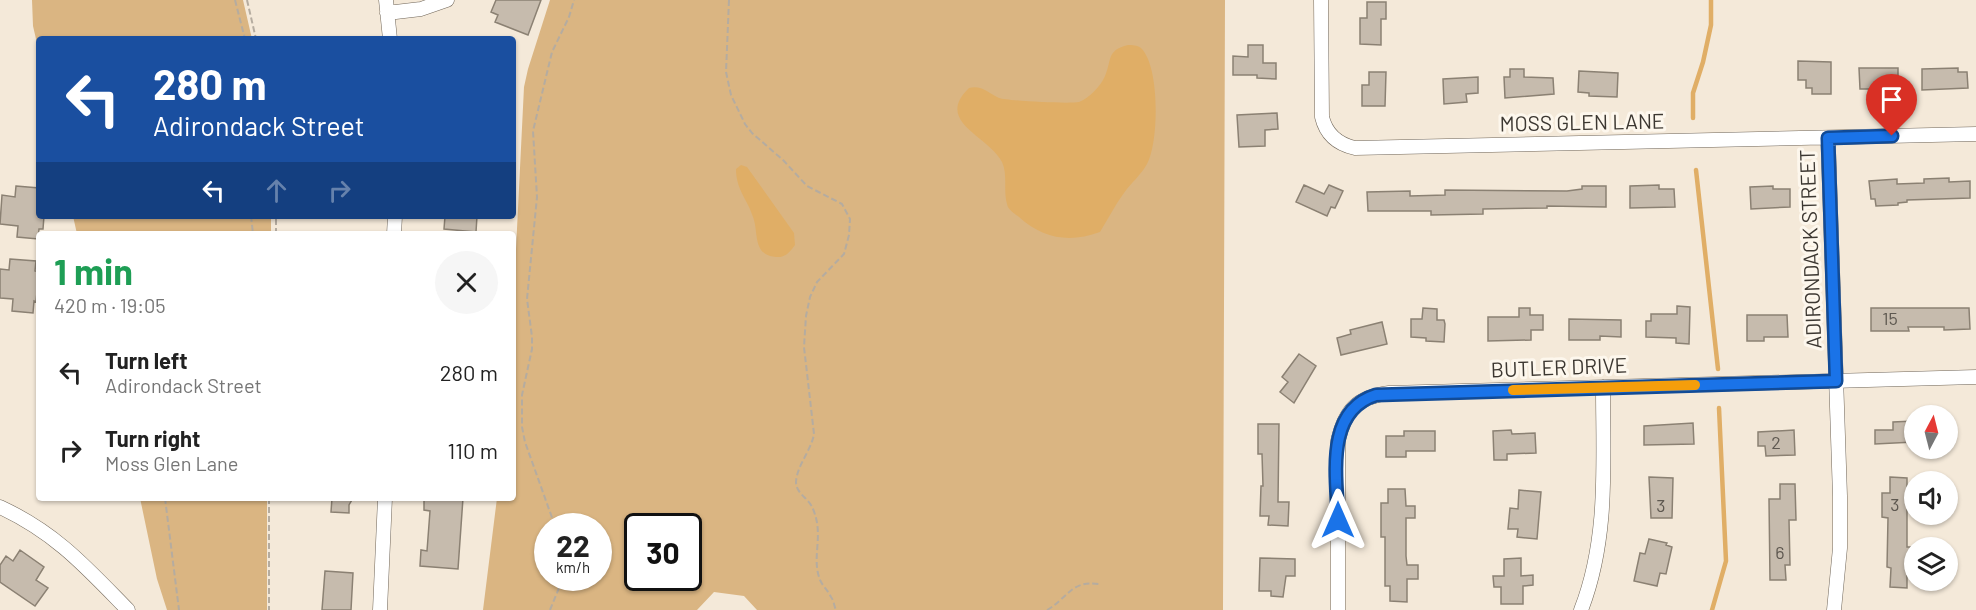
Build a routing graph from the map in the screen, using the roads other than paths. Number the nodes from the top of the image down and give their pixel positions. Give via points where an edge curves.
1 (447, 0) edge
2 (1320, 0) edge
3 (386, 7) edge
4 (390, 36) edge
5 (1976, 134) edge
6 (1828, 138) junction
7 (1976, 377) edge
8 (1836, 381) junction
9 (1603, 387) junction
10 (385, 501) edge
11 (0, 507) edge
12 (128, 610) edge
13 (380, 610) edge
14 (1338, 610) edge
15 (1581, 610) edge
16 (1834, 610) edge

1 - 3 street via 421,9
2 - 6 street, MOSS GLEN LANE via 1322,117 1328,132 1347,146 1372,149
3 - 4 street
5 - 6 street, MOSS GLEN LANE
6 - 8 street, ADIRONDACK STREET
7 - 8 street, BUTLER DRIVE
8 - 9 street, BUTLER DRIVE
8 - 16 street, ADIRONDACK STREET via 1840,548
9 - 14 street, BUTLER DRIVE via 1389,393 1357,403 1345,419 1338,441
9 - 15 street via 1602,525
10 - 13 street
11 - 12 street via 66,548

